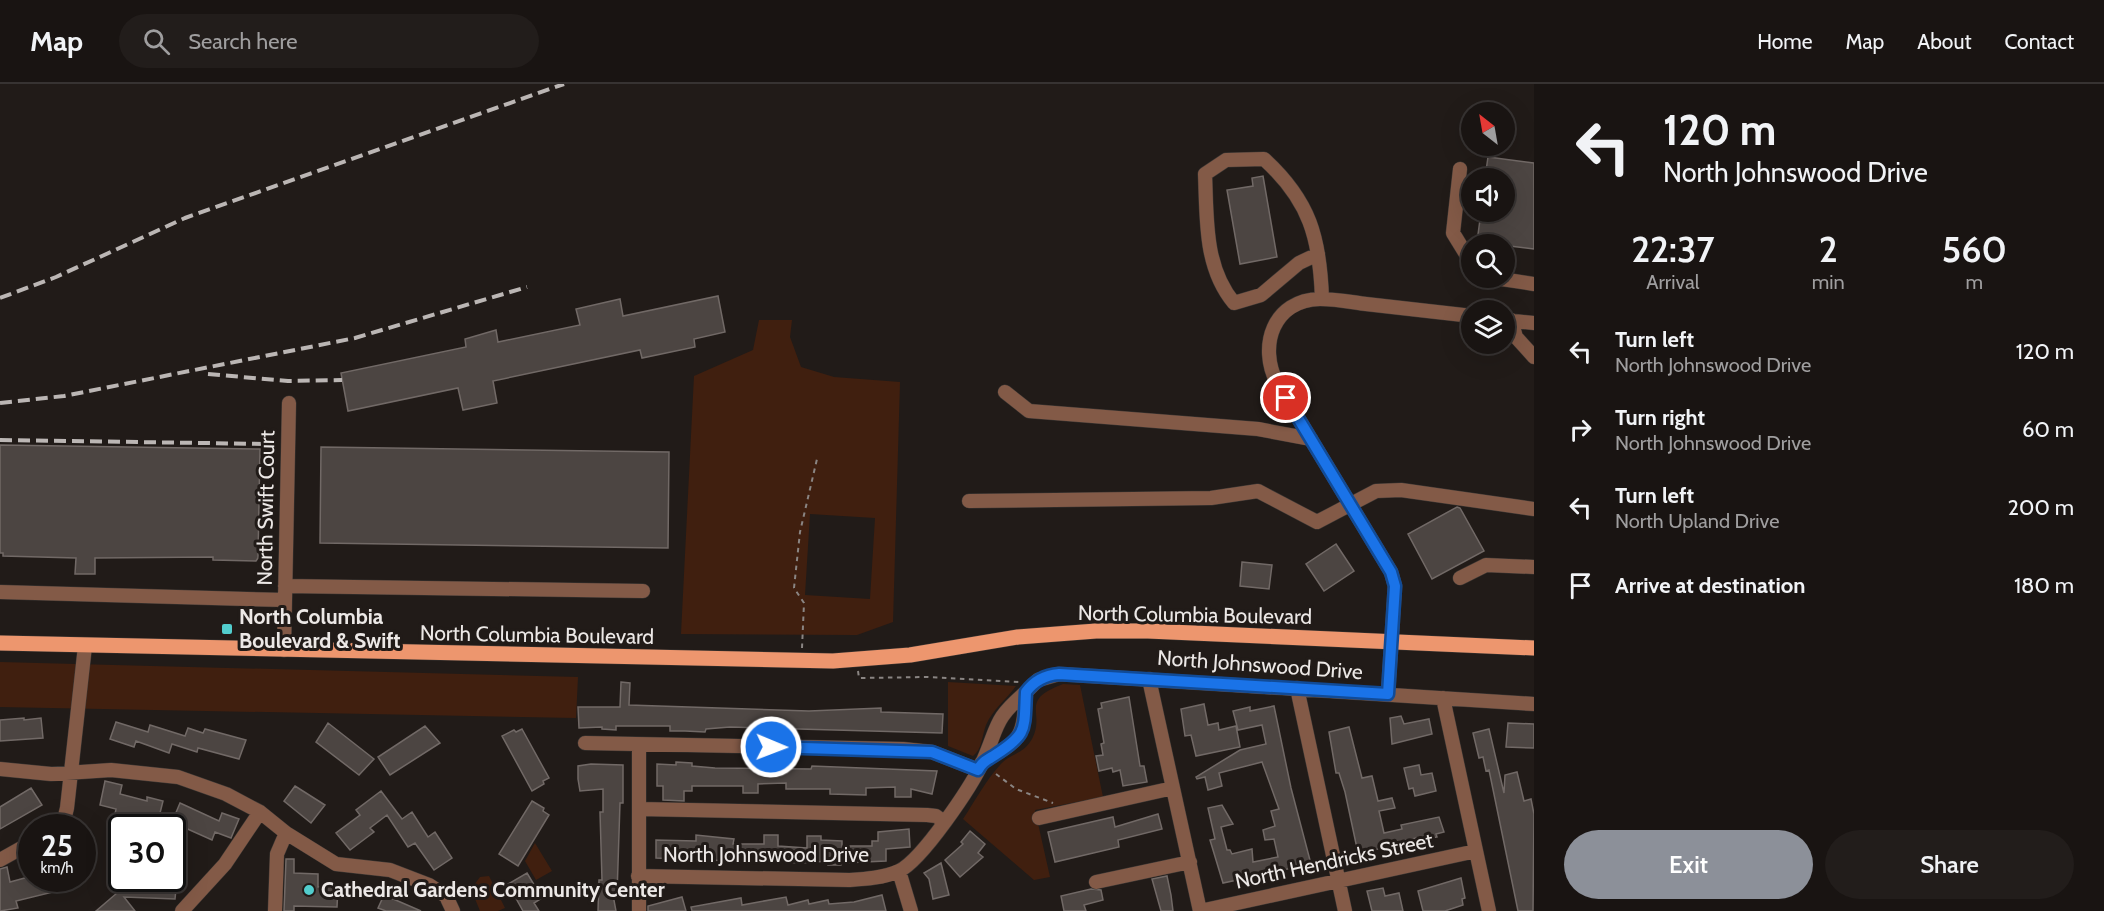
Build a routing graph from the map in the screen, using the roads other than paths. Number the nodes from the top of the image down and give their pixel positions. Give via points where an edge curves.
1 (1460, 169) dead end
2 (1461, 246) edge
3 (1318, 254) junction
4 (1515, 281) edge
5 (1534, 284) edge
6 (1323, 299) junction
7 (1461, 315) edge
8 (1515, 321) edge
9 (1534, 323) edge
10 (1515, 335) edge
11 (1534, 357) edge
12 (1005, 392) dead end
13 (289, 403) dead end
14 (1311, 439) junction
15 (969, 501) dead end
16 (1351, 504) junction
17 (1534, 509) edge
18 (1534, 567) edge
19 (1460, 578) dead end
20 (643, 591) dead end
21 (0, 592) edge
22 (285, 593) junction
23 (1392, 640) junction
24 (0, 643) edge
25 (85, 646) junction
26 (1534, 648) edge
27 (284, 650) junction
28 (1149, 679) junction
29 (1024, 687) junction
30 (1297, 688) junction
31 (1388, 694) junction
32 (1443, 698) junction
33 (1534, 704) edge
34 (1007, 710) junction
35 (1024, 717) junction
36 (992, 736) junction
37 (585, 743) dead end
38 (639, 746) junction
39 (1006, 747) junction
40 (980, 766) junction
41 (0, 769) edge
42 (71, 774) junction
43 (1173, 788) junction
44 (639, 809) junction
45 (260, 813) junction
46 (65, 814) edge
47 (1039, 818) dead end
48 (944, 822) junction
49 (286, 833) junction
50 (18, 850) edge
51 (1476, 851) junction
52 (0, 860) edge
53 (1190, 862) junction
54 (900, 871) junction
55 (638, 876) junction
56 (1339, 881) junction
57 (1096, 882) dead end
58 (182, 911) edge
59 (274, 911) edge
60 (453, 911) edge
61 (639, 911) edge
62 (911, 911) edge
63 (1200, 911) edge
64 (1346, 911) edge
65 (1489, 911) edge

1 - 2 street via 1453,233
3 - 3 street via 1309,214 1287,180 1264,159 1226,160 1205,174 1207,240 1224,291 1234,303 1261,295 1299,263
3 - 6 street
4 - 5 street
6 - 7 street
6 - 14 street via 1306,301 1284,314 1274,326 1267,348 1270,370
8 - 9 street
10 - 11 street
12 - 14 street via 1029,411 1258,429
13 - 22 street, North Swift Court
14 - 16 street
15 - 16 street via 1211,498 1258,491 1317,522
16 - 17 street via 1376,491 1401,490
16 - 23 street via 1394,580
18 - 19 street via 1486,565
20 - 22 street
21 - 22 street
22 - 27 street, North Swift Court
23 - 26 main road, North Columbia Boulevard
23 - 27 main road, North Columbia Boulevard via 1096,632 1018,638 910,655 800,661
23 - 31 street
24 - 25 main road, North Columbia Boulevard
25 - 27 main road, North Columbia Boulevard
25 - 42 street
28 - 29 street, North Johnswood Drive via 1059,674
28 - 30 street, North Johnswood Drive
28 - 43 street
29 - 34 street, North Johnswood Drive
29 - 35 street, North Johnswood Drive
30 - 31 street, North Johnswood Drive
30 - 56 street
31 - 32 street, North Johnswood Drive
32 - 33 street, North Johnswood Drive
32 - 51 street
34 - 35 street via 1015,710
34 - 36 street, North Johnswood Drive via 998,719
35 - 39 street, North Johnswood Drive via 1020,736
36 - 39 street via 996,743
36 - 40 street, North Johnswood Drive
37 - 38 street
38 - 40 street via 903,749 932,752
38 - 44 street
39 - 40 street, North Johnswood Drive
40 - 48 street, North Johnswood Drive
41 - 42 street
42 - 45 street via 111,770 178,777 226,794
42 - 46 street
43 - 47 street
43 - 53 street
44 - 48 street via 932,815
44 - 55 street
45 - 49 street
45 - 58 street via 225,864
48 - 54 street, North Johnswood Drive
49 - 59 street via 277,854
49 - 60 street via 336,864 405,873 446,896
50 - 52 street
51 - 56 street, North Hendricks Street
51 - 65 street
53 - 57 street
53 - 63 street
54 - 55 street, North Johnswood Drive via 849,879
54 - 62 street
55 - 61 street
56 - 63 street, North Hendricks Street
56 - 64 street

